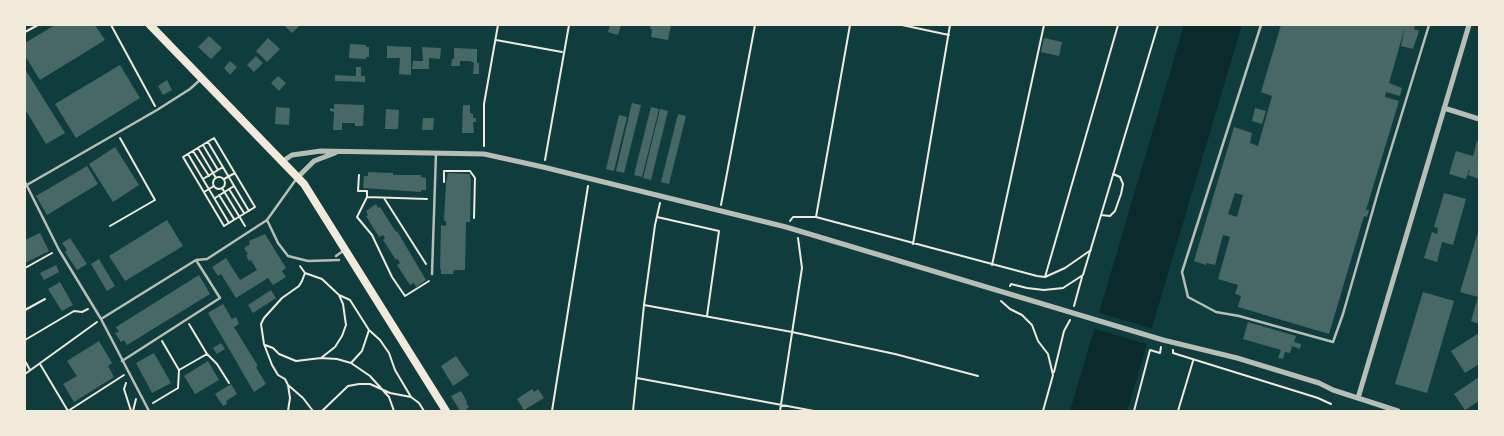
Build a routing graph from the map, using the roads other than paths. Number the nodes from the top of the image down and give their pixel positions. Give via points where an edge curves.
1 (150, 25) edge
2 (1261, 25) edge
3 (1429, 25) edge
4 (1469, 25) edge
5 (202, 78) junction
6 (1444, 108) junction
7 (1479, 119) edge
8 (336, 152) junction
9 (436, 153) junction
10 (283, 161) junction
11 (298, 177) junction
12 (26, 185) edge
13 (267, 220) junction
14 (346, 250) junction
15 (336, 256) dead end
16 (196, 260) junction
17 (339, 260) dead end
18 (432, 274) road end
19 (101, 319) junction
20 (122, 361) junction
21 (1358, 398) junction
22 (149, 411) edge
23 (446, 411) edge
24 (1398, 411) edge

1 - 5 main road
2 - 3 lane via 1182,272 1188,297 1216,312 1334,342
4 - 6 street
5 - 10 main road
5 - 12 lane via 118,134
6 - 7 street
6 - 21 street
8 - 9 street
8 - 10 street via 292,155
8 - 11 street via 314,161
9 - 18 lane
9 - 21 street via 484,154 786,227 1092,320 1237,358
10 - 11 main road
11 - 13 lane
11 - 14 main road
12 - 19 lane via 59,250
13 - 16 lane via 207,259
13 - 17 lane via 288,256 308,261
14 - 15 lane
14 - 23 main road
16 - 19 lane
16 - 20 lane via 220,298
19 - 20 lane
20 - 22 lane
21 - 24 street

